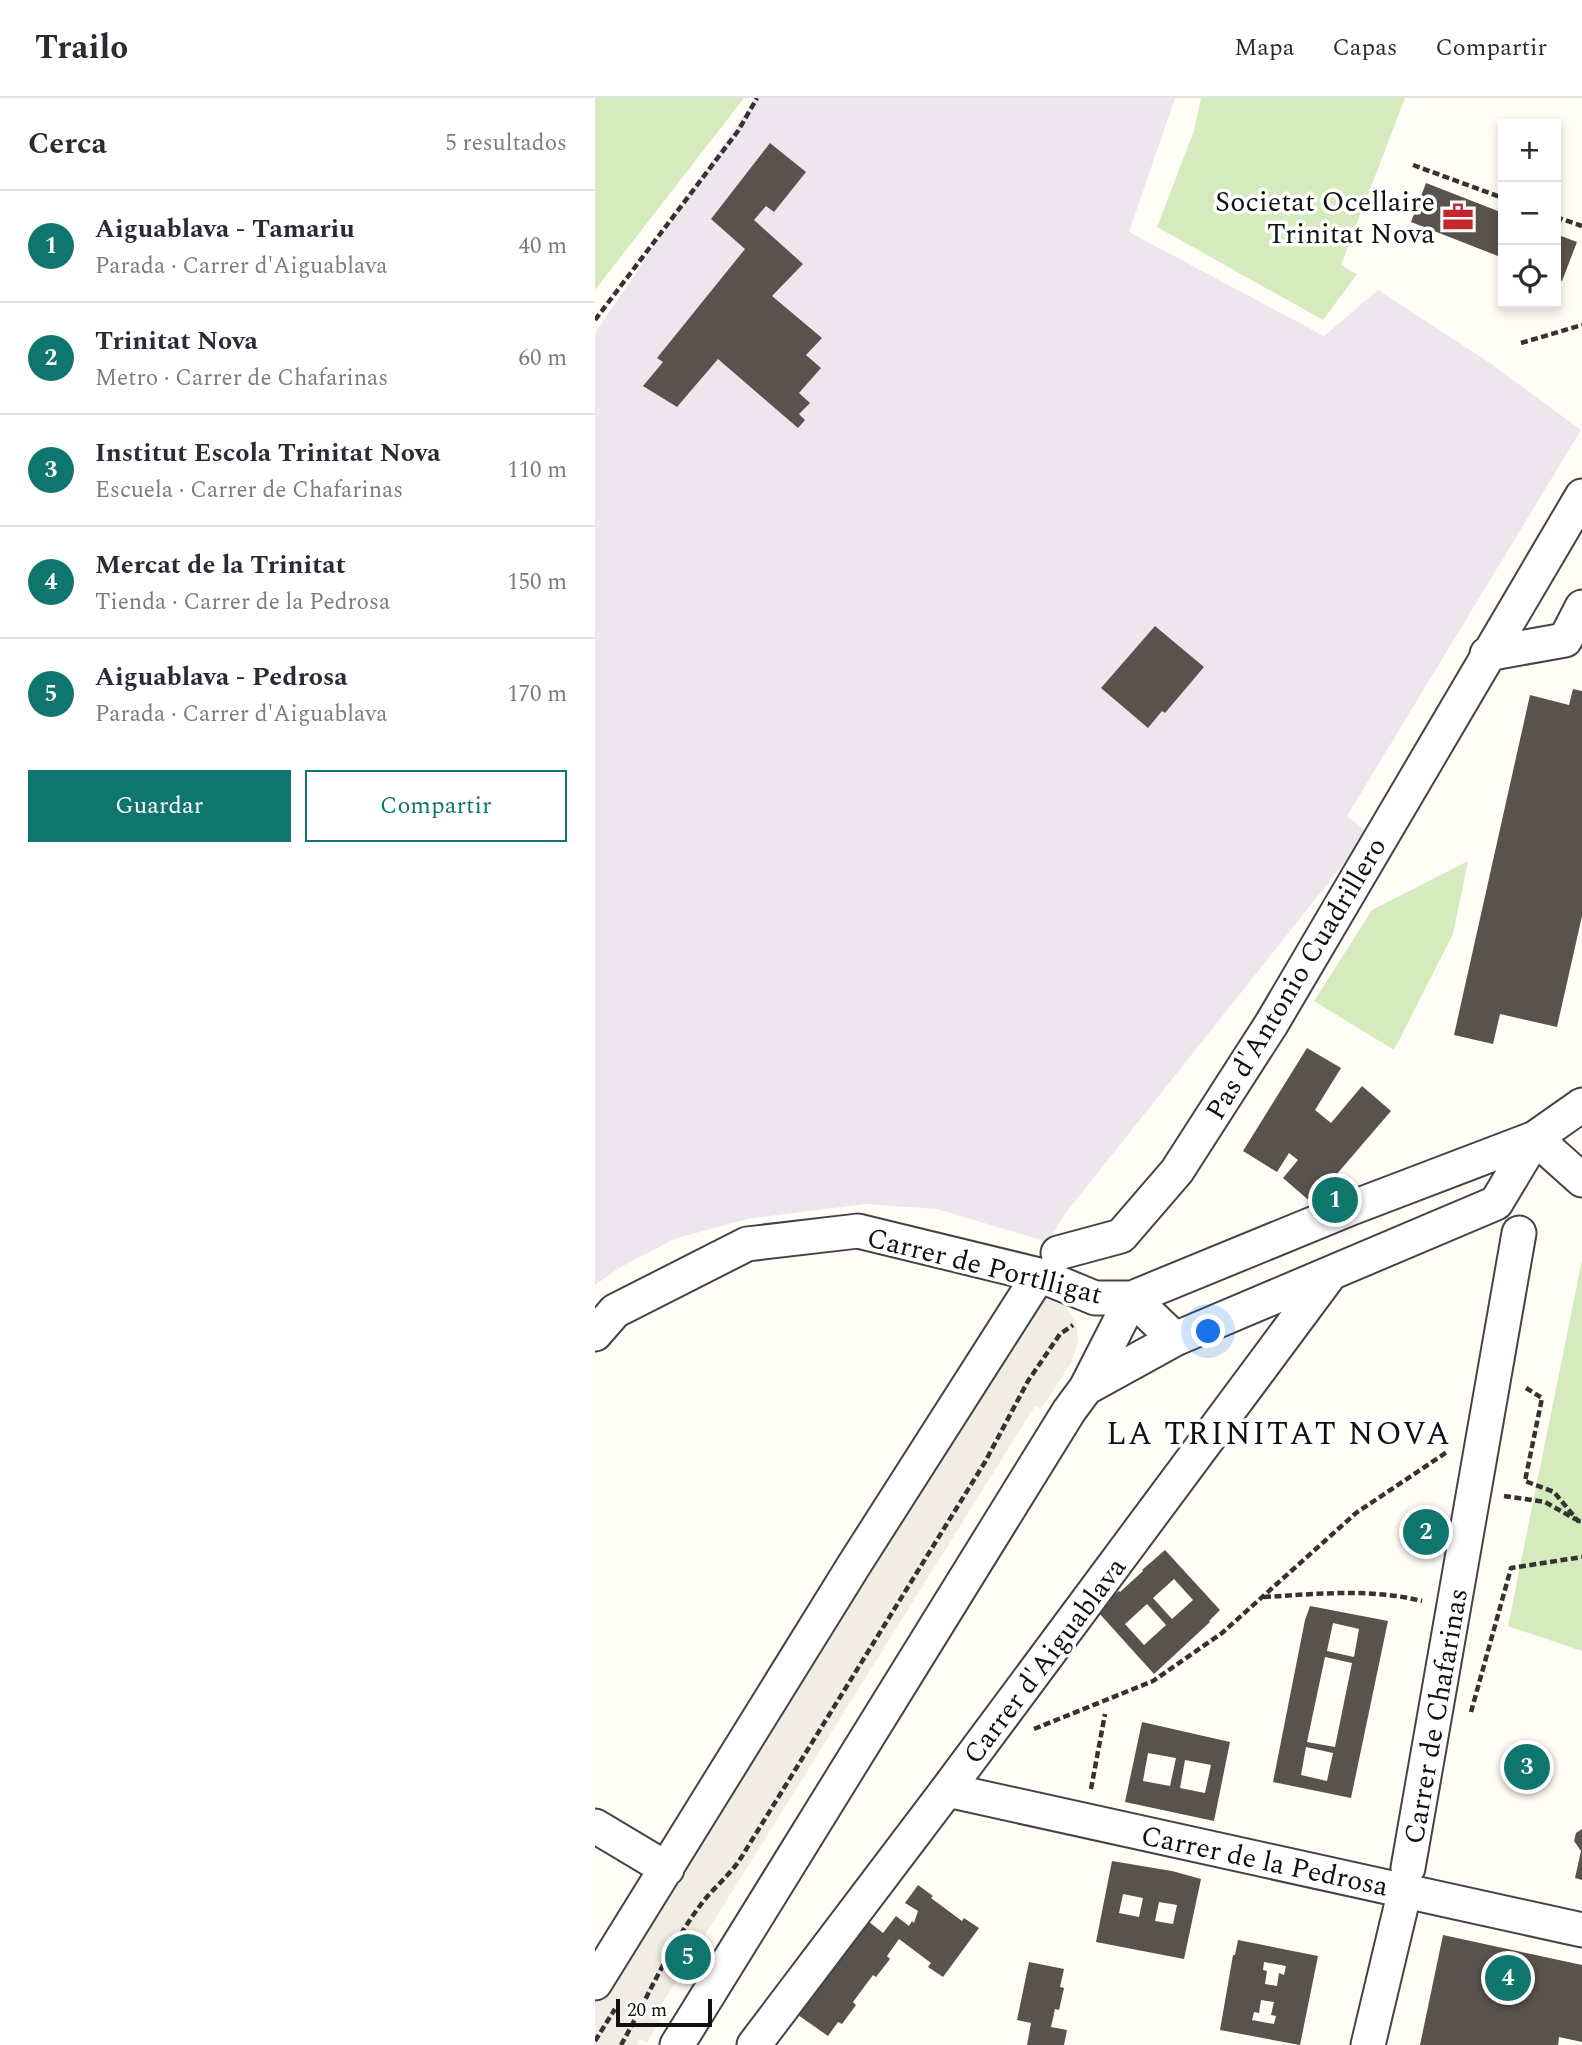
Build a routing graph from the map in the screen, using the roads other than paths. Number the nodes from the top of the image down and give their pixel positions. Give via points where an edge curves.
1 (1582, 496) edge
2 (1582, 607) edge
3 (1487, 654) junction
4 (1582, 1105) edge
5 (1535, 1138) junction
6 (1582, 1180) edge
7 (1520, 1233) dead end
8 (1048, 1264) junction
9 (1331, 1273) junction
10 (1132, 1298) junction
11 (595, 1334) edge
12 (1175, 1339) junction
13 (1086, 1388) junction
14 (947, 1790) junction
15 (595, 1826) edge
16 (667, 1869) junction
17 (1406, 1879) junction
18 (1582, 1930) edge
19 (607, 1992) edge
20 (677, 2045) edge
21 (754, 2045) edge
22 (1368, 2045) edge

1 - 3 street, Pas d'Antonio Cuadrillero
2 - 3 street via 1565,640
3 - 8 street, Pas d'Antonio Cuadrillero via 1272,1023 1177,1171 1121,1236
4 - 5 street
5 - 6 street
5 - 9 street via 1496,1203
5 - 10 street
7 - 17 street, Carrer de Chafarinas
8 - 10 street, Carrer de Portlligat via 1095,1298
8 - 11 street, Carrer de Portlligat via 858,1231 747,1244 615,1311
8 - 16 street via 854,1565
9 - 12 street
9 - 14 street, Carrer d'Aiguablava
10 - 12 street, Carrer de Portlligat
10 - 13 street
12 - 13 street
13 - 20 street
14 - 17 street, Carrer de la Pedrosa
14 - 21 street, Carrer d'Aiguablava
15 - 16 street
16 - 19 street
17 - 18 street, Carrer de la Pedrosa
17 - 22 street, Carrer de Chafarinas

